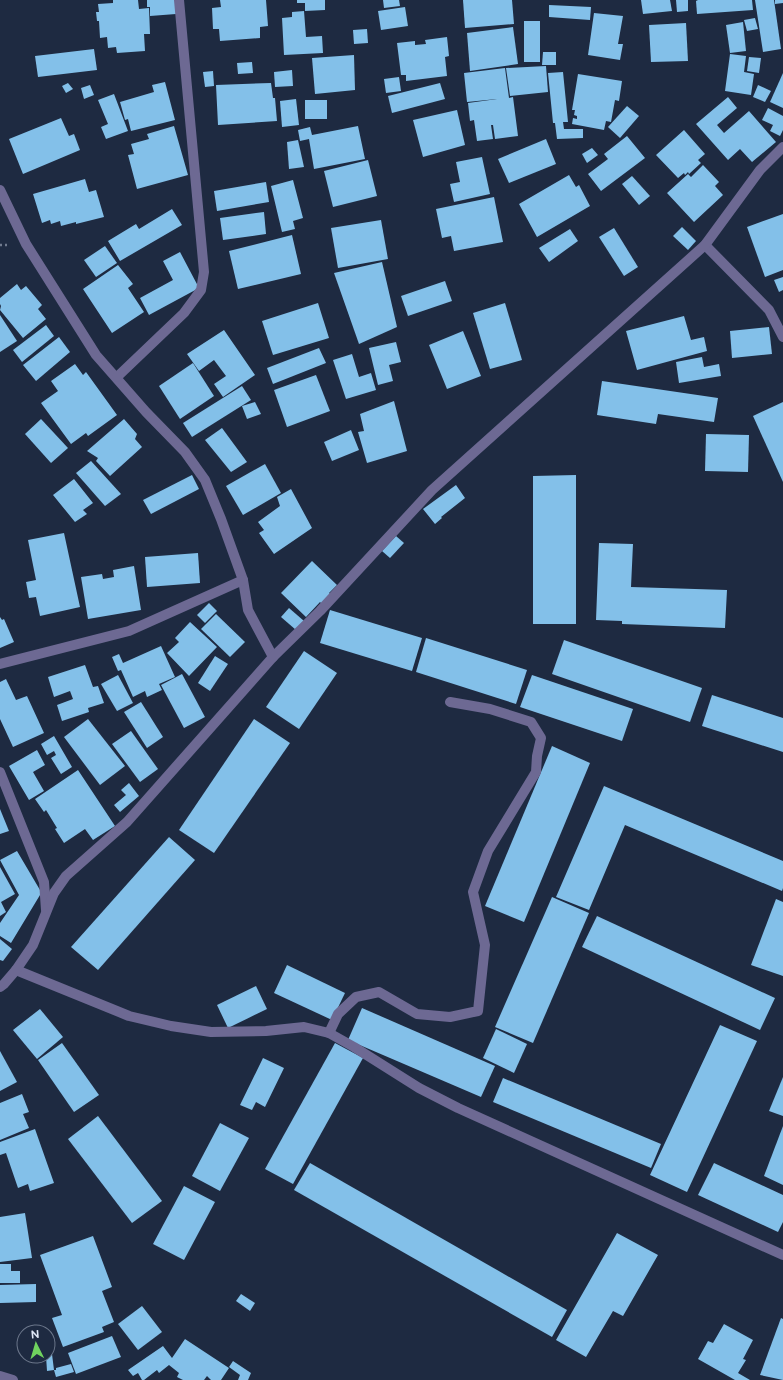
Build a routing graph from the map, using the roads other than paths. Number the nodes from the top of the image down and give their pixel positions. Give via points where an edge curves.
1 (179, 0) edge
2 (783, 147) edge
3 (0, 190) edge
4 (705, 245) junction
5 (783, 337) edge
6 (117, 377) junction
7 (243, 580) junction
8 (273, 657) junction
9 (0, 664) edge
10 (450, 702) dead end
11 (0, 772) edge
12 (46, 912) junction
13 (16, 970) junction
14 (0, 987) edge
15 (329, 1033) junction
16 (783, 1255) edge
17 (0, 1376) edge
18 (13, 1380) edge

1 - 6 street via 204,272 201,290 184,312
2 - 4 street via 760,170
3 - 6 street via 37,263 96,355
4 - 5 street via 769,310
4 - 8 street via 432,490 320,611
6 - 7 street via 146,412 185,452 205,480 222,519
7 - 8 street via 248,610
7 - 9 street via 129,631
8 - 12 street via 127,822 66,876 54,893
10 - 15 street via 490,709 531,722 541,738 536,772 488,851 473,892 485,945 478,1011 450,1017 417,1014 379,992 356,997 338,1014
11 - 12 street via 44,882
12 - 13 street via 32,946
13 - 14 street
13 - 15 street via 129,1016 171,1026 211,1032 304,1027
15 - 16 street via 419,1088 458,1108
17 - 18 street

